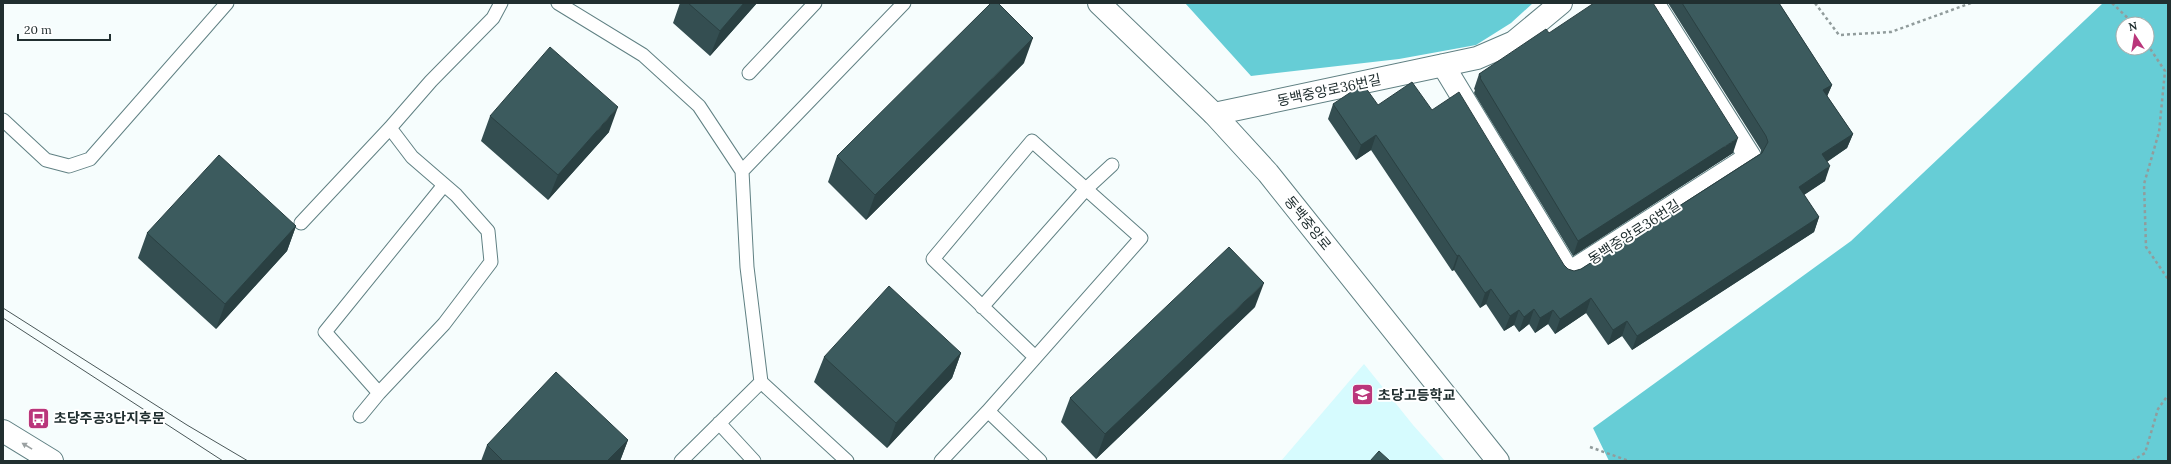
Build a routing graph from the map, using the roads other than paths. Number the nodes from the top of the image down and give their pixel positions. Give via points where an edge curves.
1 (227, 3) edge
2 (501, 3) edge
3 (558, 3) edge
4 (815, 3) edge
5 (904, 3) edge
6 (1099, 3) edge
7 (1562, 3) edge
8 (1653, 3) edge
9 (1444, 65) junction
10 (749, 74) dead end
11 (1214, 114) junction
12 (3, 120) edge
13 (390, 128) junction
14 (1112, 165) dead end
15 (742, 171) junction
16 (444, 185) junction
17 (1086, 189) junction
18 (301, 223) dead end
19 (982, 307) junction
20 (1035, 358) junction
21 (761, 382) junction
22 (379, 393) junction
23 (988, 411) junction
24 (360, 416) dead end
25 (719, 423) junction
26 (3, 431) edge
27 (52, 461) edge
28 (681, 461) edge
29 (754, 461) edge
30 (848, 461) edge
31 (941, 461) edge
32 (1040, 461) edge
33 (1498, 461) edge

1 - 12 lane via 90,159 69,166 46,160
2 - 13 lane via 493,18 430,81
3 - 15 lane via 643,55 694,101
4 - 10 lane
5 - 15 lane
6 - 11 street, 동백중앙로
7 - 9 street, 동백중앙로36번길 via 1514,42 1478,58
8 - 9 street, 동백중앙로36번길 via 1750,157 1569,273
9 - 11 street, 동백중앙로36번길
11 - 33 street, 동백중앙로 via 1268,173
13 - 16 lane via 412,156
13 - 18 lane
14 - 17 lane
15 - 21 lane via 748,267
16 - 22 lane via 488,231 491,262 444,324
16 - 22 lane via 326,332
17 - 19 lane
17 - 19 lane via 1032,141 933,259
17 - 20 lane via 1141,238
19 - 20 lane
20 - 23 lane
21 - 25 lane
21 - 30 lane
22 - 24 lane
23 - 31 lane
23 - 32 lane
25 - 28 lane
25 - 29 lane
27 -> 26 street

